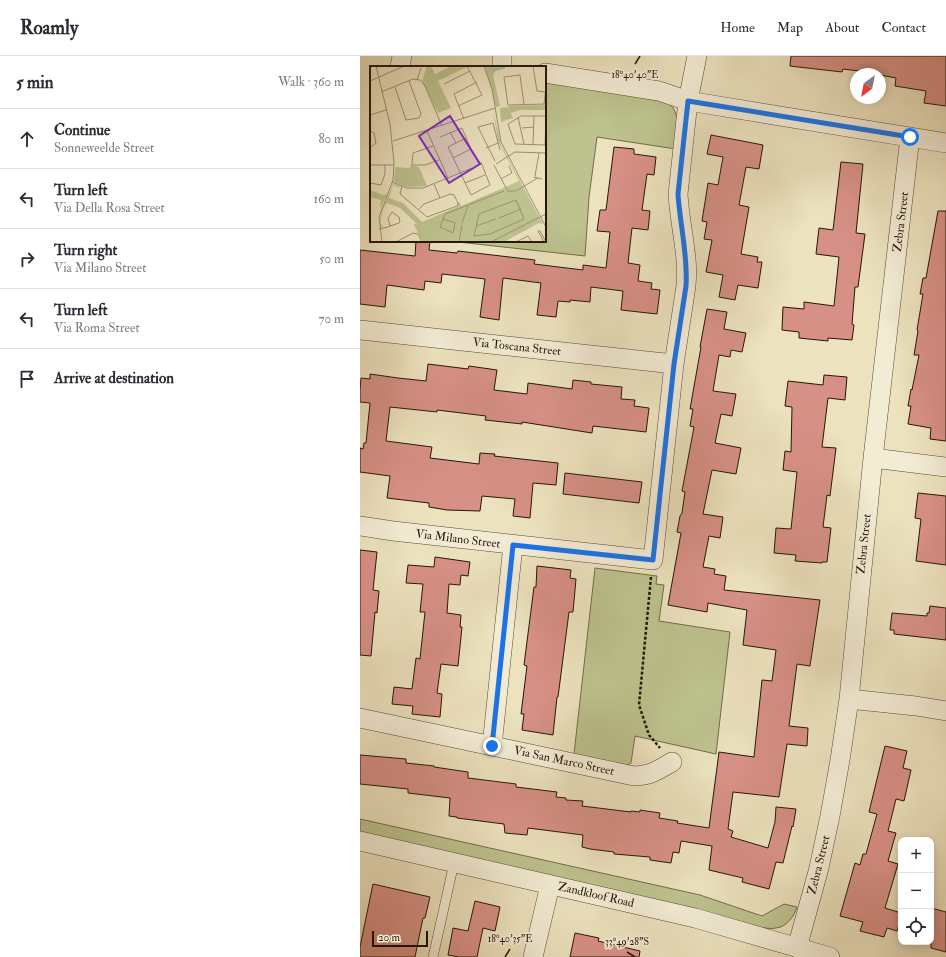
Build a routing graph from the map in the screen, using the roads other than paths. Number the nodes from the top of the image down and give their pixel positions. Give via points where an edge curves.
1 (402, 56) edge
2 (697, 56) edge
3 (400, 66) edge
4 (546, 73) edge
5 (688, 101) junction
6 (910, 137) junction
7 (946, 144) edge
8 (360, 330) edge
9 (674, 364) junction
10 (873, 458) junction
11 (946, 467) edge
12 (360, 526) edge
13 (513, 545) junction
14 (849, 699) junction
15 (946, 711) edge
16 (360, 718) edge
17 (492, 746) junction
18 (672, 762) road end
19 (360, 841) edge
20 (454, 862) junction
21 (550, 885) junction
22 (797, 948) junction
23 (433, 957) edge
24 (533, 957) edge
25 (830, 957) edge

1 - 3 street
2 - 5 street
4 - 5 street via 659,91
5 - 6 street
5 - 9 street via 678,194 687,274
6 - 7 street
6 - 10 street, Zebra Street
8 - 9 street, Via Toscana Street
9 - 13 street, Via Milano Street via 653,560
10 - 11 street
10 - 14 street, Zebra Street
12 - 13 street, Via Milano Street
13 - 17 street
14 - 15 street
14 - 22 street, Zebra Street via 830,816
16 - 17 street, Via San Marco Street
17 - 18 street, Via San Marco Street via 634,776 654,773
19 - 20 street, Zandkloof Road
20 - 21 street, Zandkloof Road
20 - 23 lane
21 - 22 street, Zandkloof Road via 695,918
21 - 24 street
22 - 25 street, Zandkloof Road

